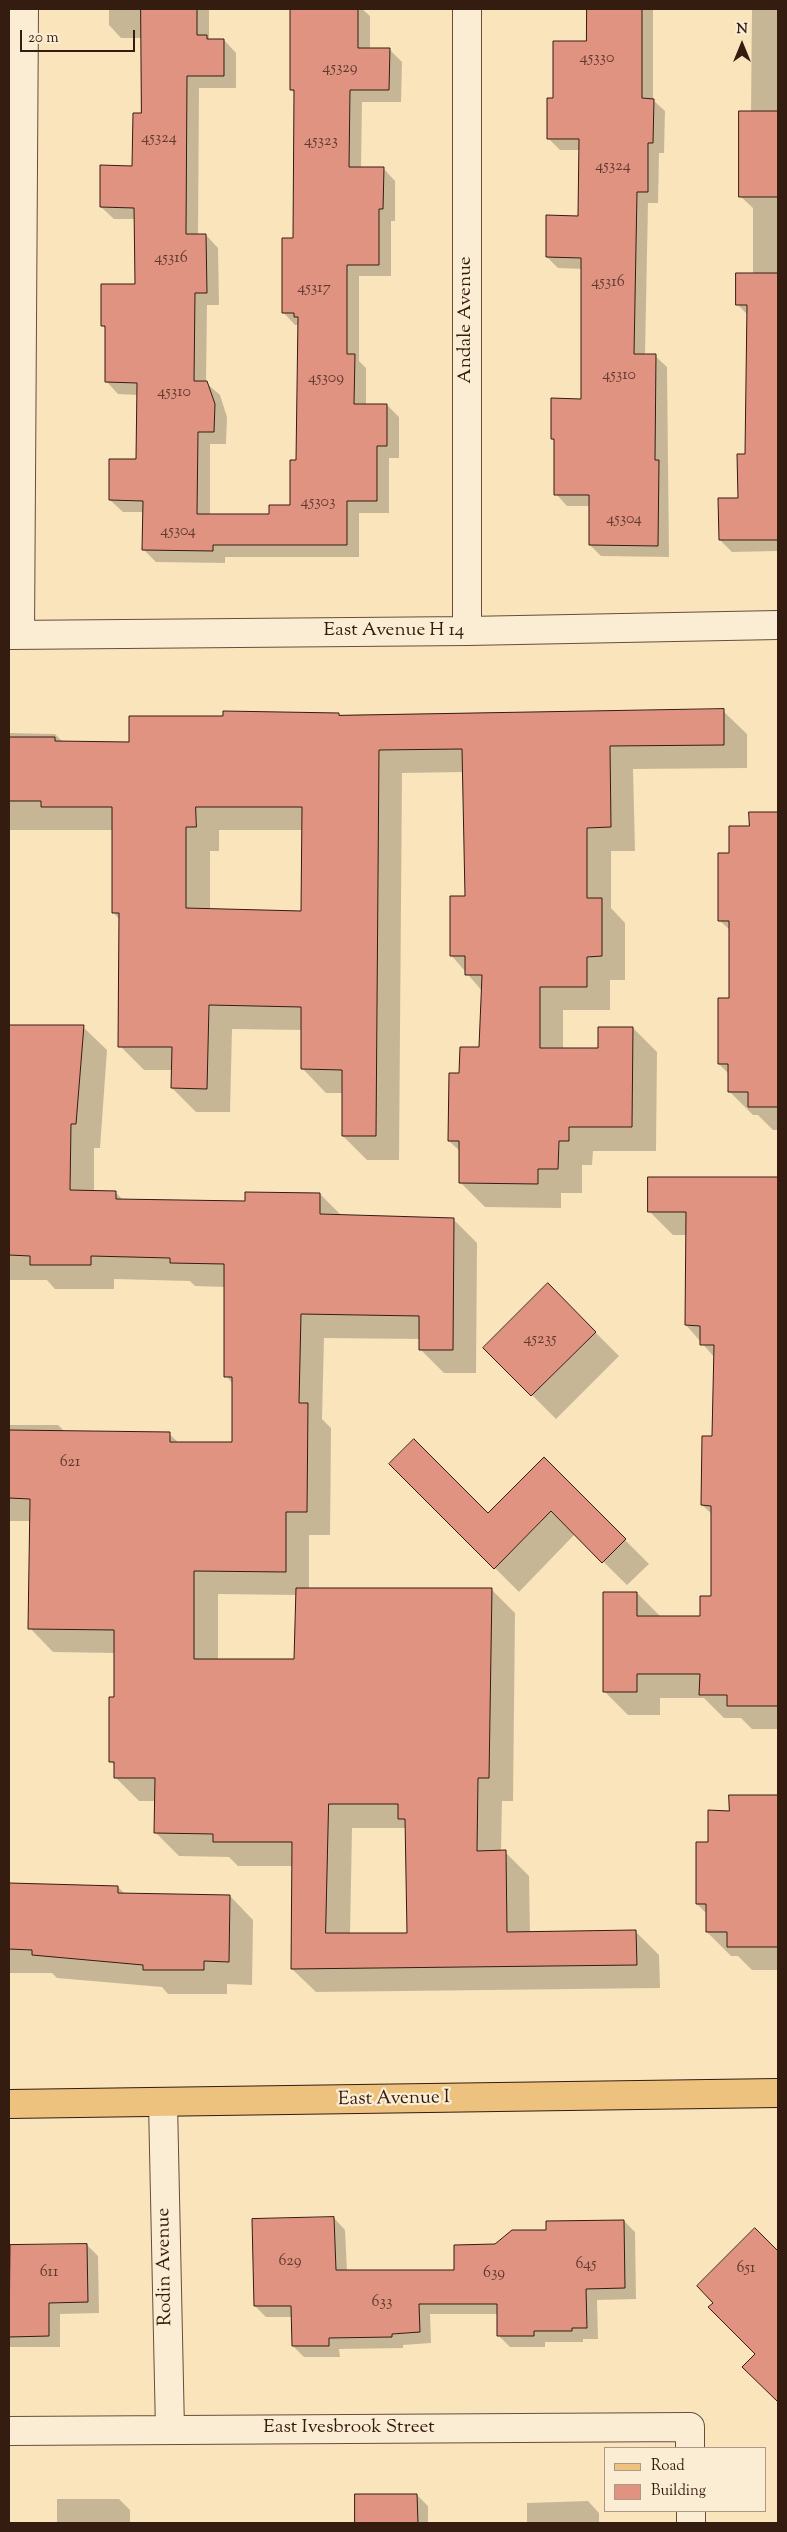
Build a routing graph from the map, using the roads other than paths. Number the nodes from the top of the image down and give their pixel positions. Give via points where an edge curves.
1 (24, 9) edge
2 (467, 9) edge
3 (778, 626) edge
4 (467, 632) junction
5 (14, 635) edge
6 (778, 2094) edge
7 (163, 2103) junction
8 (9, 2104) edge
9 (170, 2430) junction
10 (9, 2431) edge
11 (690, 2438) edge

1 - 5 street
2 - 4 street, Andale Avenue
3 - 4 street, East Avenue H 14
4 - 5 street, East Avenue H 14
6 - 7 main road, East Avenue I
7 - 8 main road, East Avenue I
7 - 9 street, Rodin Avenue
9 - 10 street, East Ivesbrook Street
9 - 11 street, East Ivesbrook Street

